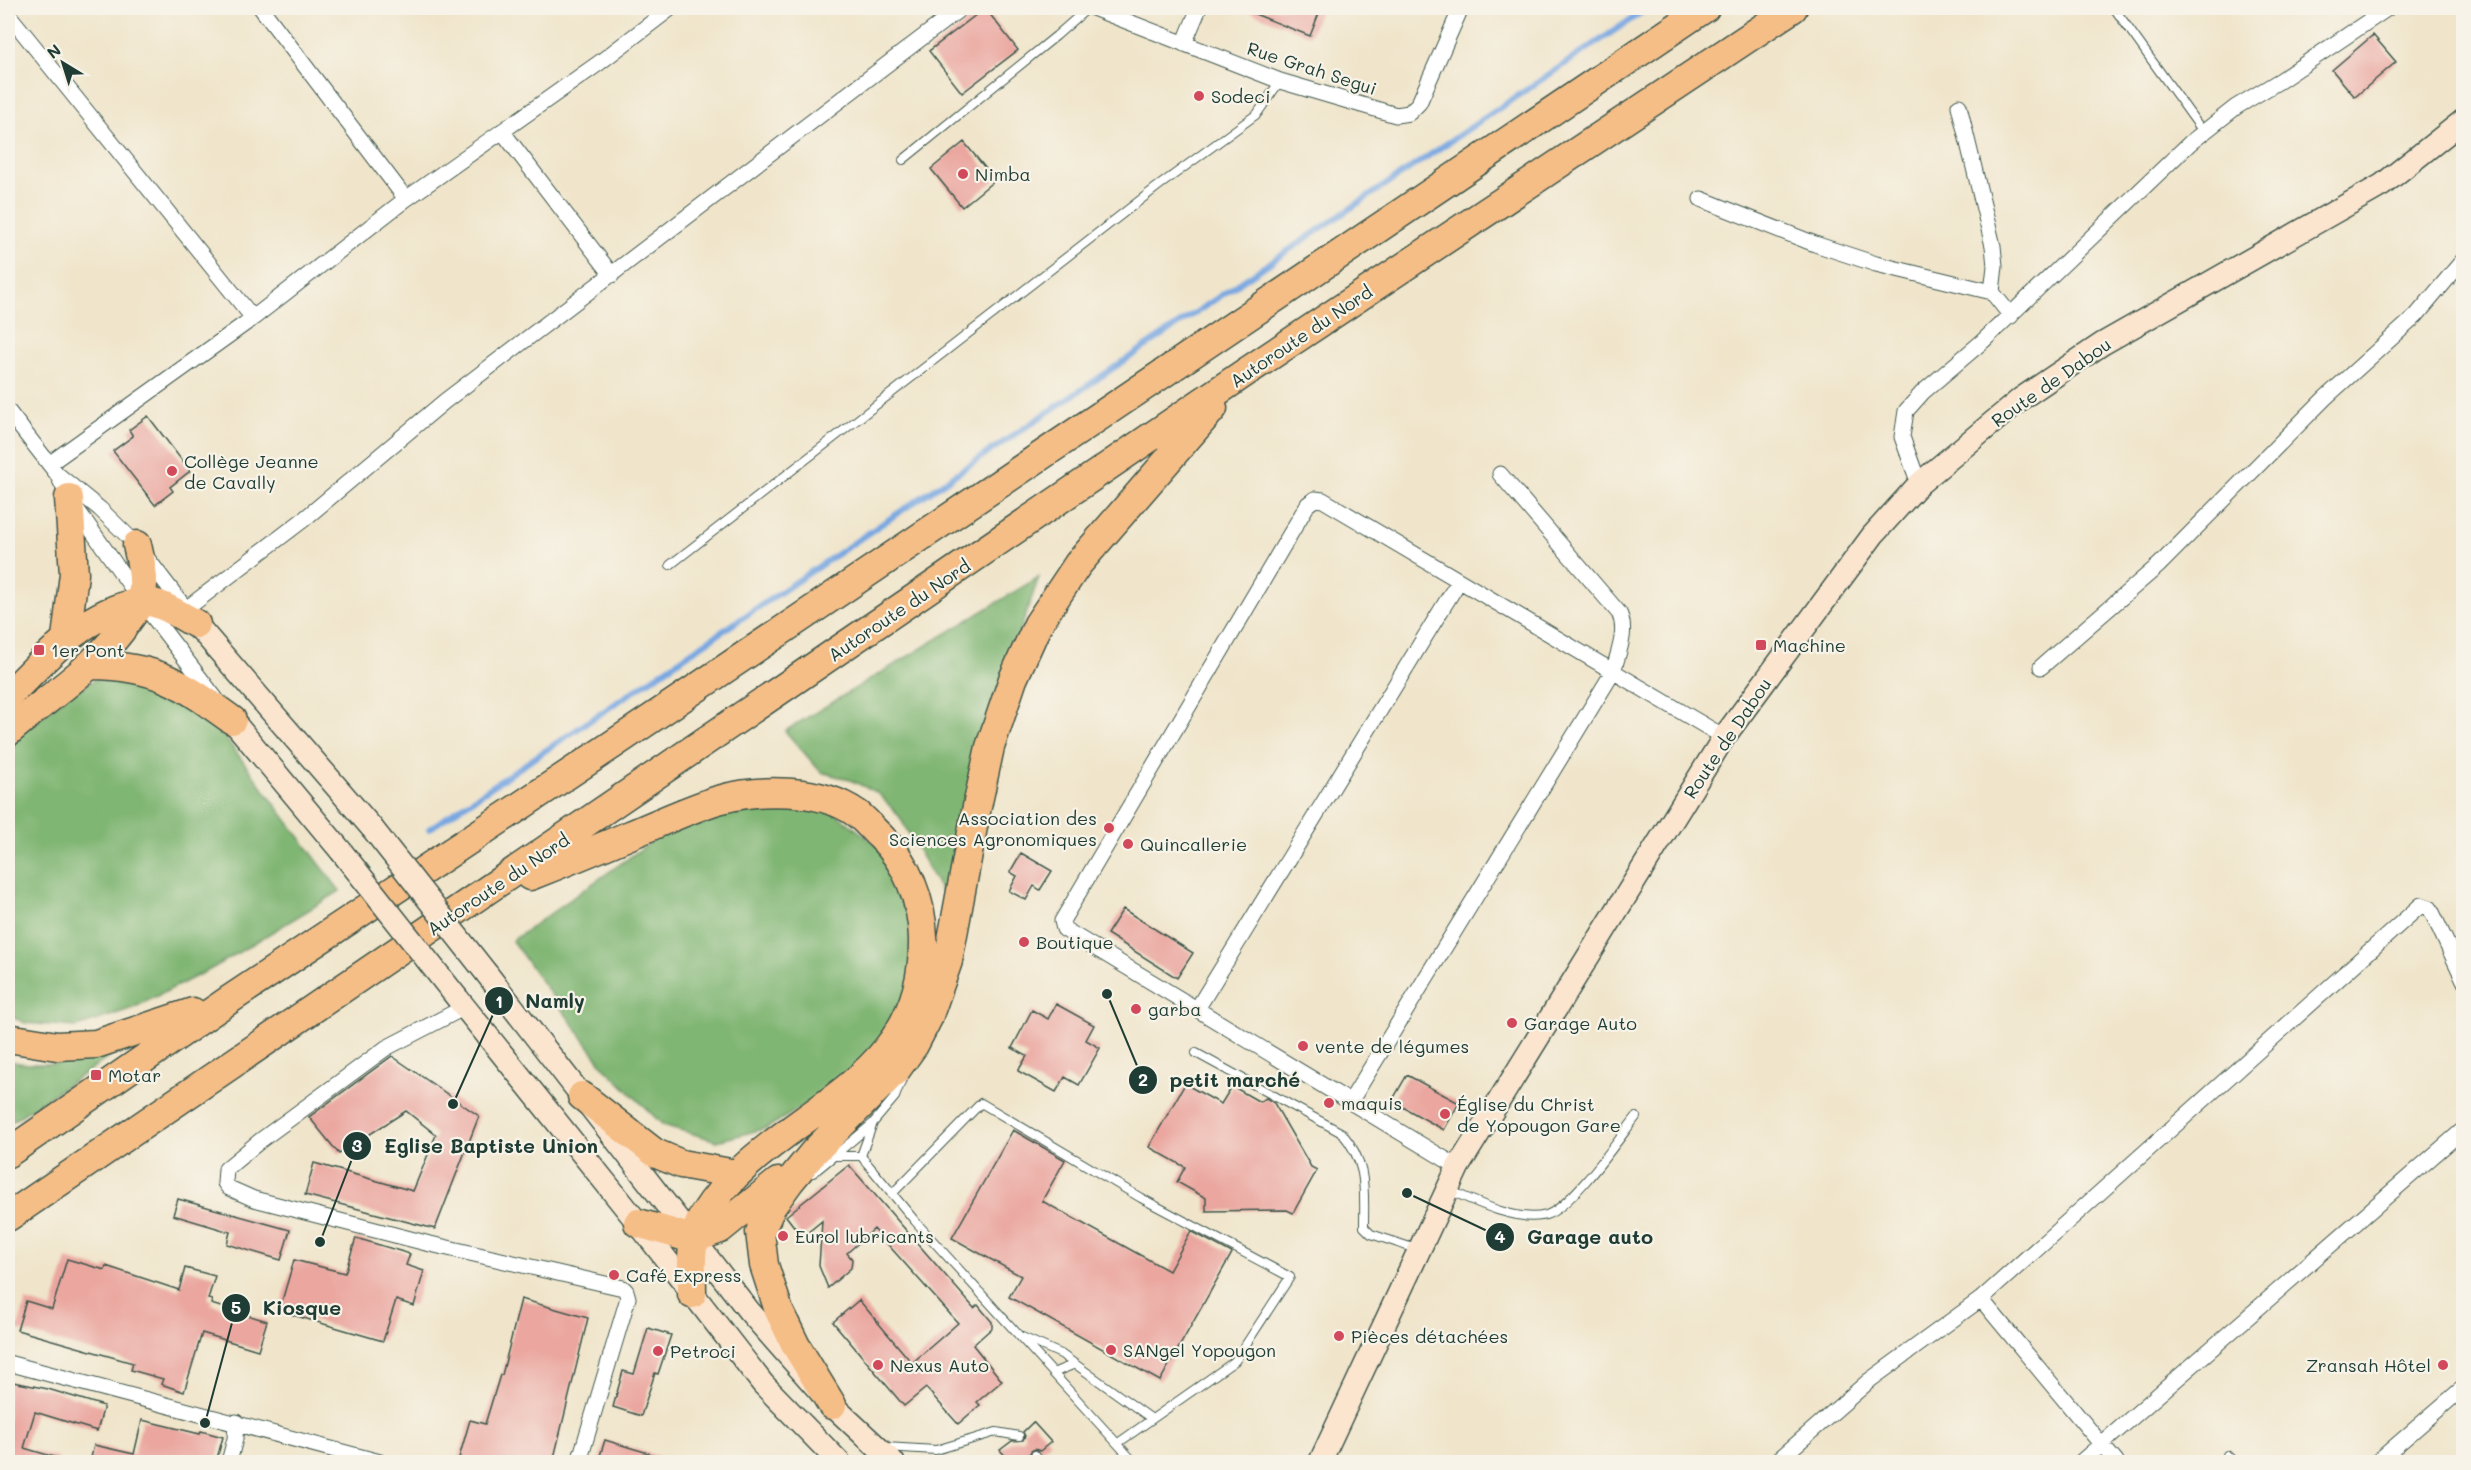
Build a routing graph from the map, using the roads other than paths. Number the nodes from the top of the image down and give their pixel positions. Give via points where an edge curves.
1 (261, 8) edge
2 (671, 8) edge
3 (961, 8) edge
4 (1088, 8) edge
5 (1094, 8) edge
6 (1200, 8) edge
7 (1461, 8) edge
8 (1705, 8) edge
9 (1793, 8) edge
10 (2114, 8) edge
11 (2388, 8) edge
12 (8, 14) edge
13 (1184, 44) junction
14 (1280, 81) junction
15 (1959, 106) dead end
16 (2463, 120) edge
17 (502, 130) junction
18 (2204, 133) junction
19 (903, 160) dead end
20 (406, 199) junction
21 (1701, 199) dead end
22 (2463, 263) edge
23 (612, 275) junction
24 (1992, 292) junction
25 (2011, 315) junction
26 (254, 318) junction
27 (1246, 372) junction
28 (8, 411) edge
29 (1500, 474) dead end
30 (59, 479) junction
31 (1919, 484) junction
32 (137, 545) junction
33 (670, 565) dead end
34 (1459, 581) junction
35 (141, 601) junction
36 (191, 617) junction
37 (66, 638) junction
38 (92, 665) junction
39 (2041, 667) dead end
40 (1613, 672) junction
41 (8, 696) edge
42 (232, 720) junction
43 (8, 732) edge
44 (1724, 737) junction
45 (486, 893) junction
46 (2463, 980) edge
47 (229, 1000) junction
48 (461, 1003) junction
49 (1197, 1009) junction
50 (8, 1038) edge
51 (914, 1045) junction
52 (1196, 1053) dead end
53 (582, 1096) junction
54 (1350, 1102) junction
55 (1636, 1117) dead end
56 (873, 1124) junction
57 (2463, 1129) edge
58 (8, 1153) edge
59 (861, 1156) junction
60 (819, 1162) junction
61 (1458, 1167) junction
62 (736, 1174) junction
63 (799, 1184) dead end
64 (1448, 1189) junction
65 (892, 1194) junction
66 (772, 1206) junction
67 (8, 1217) edge
68 (638, 1223) junction
69 (693, 1239) junction
70 (1420, 1251) junction
71 (692, 1294) junction
72 (1981, 1299) junction
73 (1018, 1336) junction
74 (8, 1363) edge
75 (1075, 1364) junction
76 (1053, 1373) junction
77 (2463, 1387) edge
78 (832, 1405) junction
79 (1152, 1419) junction
80 (236, 1422) junction
81 (1019, 1436) dead end
82 (1118, 1443) junction
83 (2101, 1444) junction
84 (875, 1447) junction
85 (2227, 1455) dead end
86 (229, 1462) edge
87 (380, 1462) edge
88 (579, 1462) edge
89 (839, 1462) edge
90 (893, 1462) edge
91 (1134, 1462) edge
92 (1320, 1462) edge
93 (1776, 1462) edge
94 (2080, 1462) edge
95 (2116, 1462) edge
96 (2234, 1462) edge
97 (2377, 1462) edge

1 - 20 street
2 - 17 street
3 - 23 street
4 - 19 lane
5 - 13 street, Rue Grah Segui
6 - 13 street
7 - 14 street, Rue Grah Segui via 1419,103 1409,113 1396,115
8 - 47 highway
9 - 27 highway, Autoroute du Nord
10 - 18 lane
11 - 18 street via 2236,107
12 - 26 street
13 - 14 street, Rue Grah Segui
14 - 33 lane via 1257,114 1157,187
15 - 24 street via 1993,246
16 - 31 main road, Route de Dabou via 2382,185 2102,344 2022,398
17 - 20 street
17 - 23 street
18 - 25 street
20 - 26 street
21 - 24 street via 1876,264
22 - 39 street via 2415,316 2325,398 2159,565
23 - 36 street via 445,401
24 - 25 street
25 - 31 street via 1906,411 1902,437
26 - 30 street
27 - 45 highway, Autoroute du Nord
27 - 51 highway via 1078,564 1038,624 1013,679 990,747 948,961
28 - 30 street
29 - 40 street via 1619,613 1624,623
30 - 32 street via 100,509
30 - 35 street
30 - 37 highway via 74,574
31 - 44 main road, Route de Dabou via 1873,535
32 - 35 highway via 142,566
32 - 36 street
34 - 40 street
34 - 49 street
34 - 49 street via 1323,500 1315,499 1308,504 1062,921 1064,929
35 - 36 highway
35 - 37 highway via 98,616
35 - 38 highway via 113,643
35 - 42 street
36 - 53 main road, bridge via 372,828
37 - 41 highway
38 - 42 highway via 118,665 151,672 186,687
38 - 43 highway
40 - 44 street
40 - 54 street
42 - 48 main road, bridge
44 - 61 main road, Route de Dabou
45 - 62 highway via 720,800 762,793 827,799 856,813 884,840 905,870 922,921 920,982 908,1018 873,1065
45 - 67 highway, Autoroute du Nord
46 - 72 street via 2430,908 2421,905
47 - 50 highway via 96,1044 57,1046
47 - 58 highway
48 - 68 main road
48 - 88 street via 386,1048 261,1140 226,1169 225,1183 254,1199 626,1291
49 - 54 street
51 - 56 lane via 895,1097
51 - 60 highway
52 - 70 lane via 1342,1133 1353,1146 1364,1178 1364,1227 1371,1234
53 - 62 highway via 655,1153 681,1164
53 - 69 main road
54 - 61 street
55 - 64 lane via 1568,1202 1546,1215 1518,1215 1482,1205
56 - 59 lane
56 - 60 lane
57 - 83 street
59 - 60 lane
59 - 65 lane
60 - 66 highway
60 - 69 highway via 720,1229
61 - 64 main road, Route de Dabou
62 - 69 highway via 702,1217
63 - 66 lane
64 - 70 main road, Route de Dabou
65 - 73 lane
65 - 79 lane via 981,1103 1141,1198 1290,1277 1235,1361
66 - 78 highway via 760,1232 764,1265 791,1337
68 - 69 highway
68 - 71 main road
69 - 71 highway
69 - 78 main road via 749,1311
70 - 92 main road, Route de Dabou
71 - 89 main road via 763,1384
72 - 83 street
72 - 93 street via 1870,1380
73 - 75 lane via 1062,1354
73 - 76 lane
74 - 80 street
75 - 76 lane
75 - 79 lane
76 - 82 lane
77 - 97 street
78 - 84 main road
79 - 82 lane
80 - 86 street
80 - 87 street
81 - 84 lane via 996,1432 936,1450
82 - 91 lane
83 - 94 street
83 - 95 street
84 - 90 main road
85 - 96 lane

